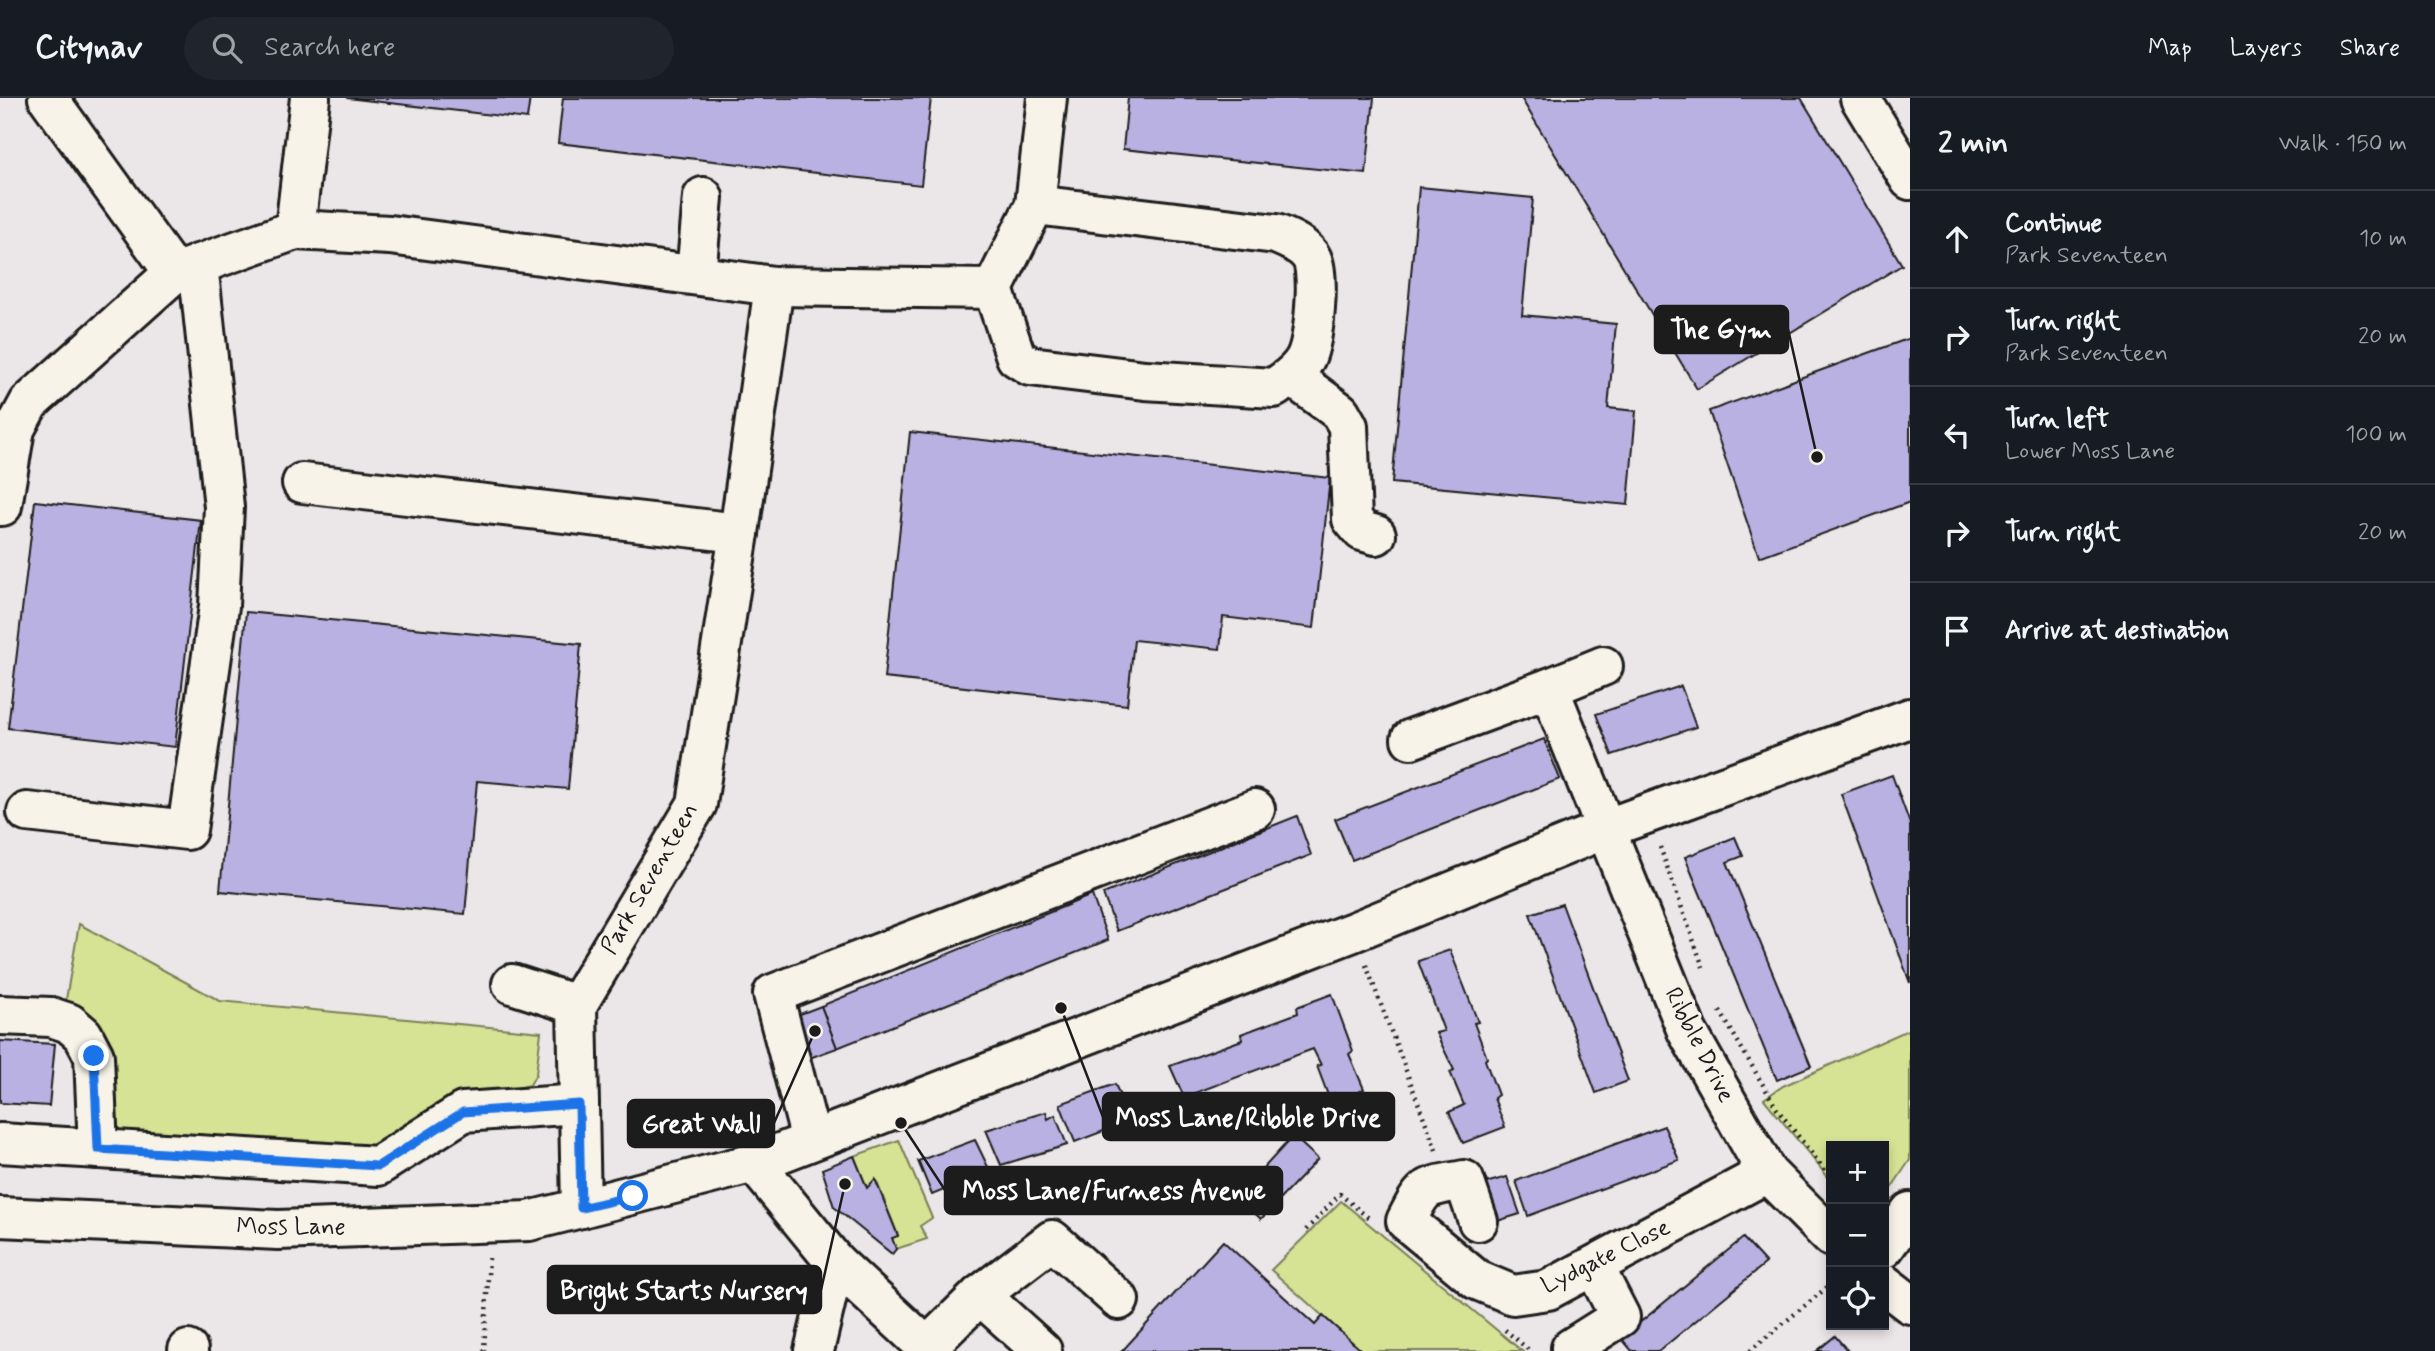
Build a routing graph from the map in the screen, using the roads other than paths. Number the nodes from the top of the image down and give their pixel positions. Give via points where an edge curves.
1 (48, 98) edge
2 (310, 98) edge
3 (1047, 98) edge
4 (1860, 98) edge
5 (1910, 180) edge
6 (703, 197) dead end
7 (1035, 205) junction
8 (295, 230) junction
9 (186, 269) junction
10 (696, 275) junction
11 (774, 286) junction
12 (993, 289) junction
13 (1291, 376) junction
14 (302, 483) dead end
15 (0, 506) edge
16 (739, 533) junction
17 (1376, 535) dead end
18 (1603, 666) dead end
19 (1549, 688) junction
20 (1910, 718) edge
21 (1411, 738) dead end
22 (1255, 809) dead end
23 (27, 812) dead end
24 (1605, 829) junction
25 (512, 985) dead end
26 (577, 1005) junction
27 (0, 1015) edge
28 (579, 1104) junction
29 (811, 1140) junction
30 (0, 1143) edge
31 (98, 1149) junction
32 (754, 1163) junction
33 (1767, 1173) junction
34 (581, 1208) junction
35 (1910, 1212) edge
36 (0, 1217) edge
37 (1478, 1221) dead end
38 (1826, 1232) edge
39 (1889, 1241) edge
40 (835, 1262) junction
41 (1594, 1266) junction
42 (1889, 1288) edge
43 (980, 1295) junction
44 (1119, 1300) dead end
45 (1910, 1304) edge
46 (1571, 1348) dead end
47 (929, 1349) edge
48 (814, 1351) edge
49 (1042, 1351) edge

1 - 9 street
2 - 8 street
3 - 7 street
4 - 5 street
6 - 10 street
7 - 12 street
7 - 13 street via 1276,234 1298,245 1311,257 1317,277 1306,358
8 - 9 street
8 - 10 street via 390,235
9 - 15 street via 29,402 15,429
9 - 23 street via 224,507 219,606 187,830
10 - 11 street
11 - 12 street
11 - 16 street, Park Seventeen
12 - 13 street via 1016,357 1030,366 1145,380 1275,388
13 - 17 street via 1340,412 1348,426 1353,519 1362,531
14 - 16 street
16 - 26 street, Park Seventeen via 697,804
18 - 19 street
19 - 21 street
19 - 24 street, Ribble Drive
20 - 24 street
22 - 29 street via 773,994
24 - 29 street via 1353,932
24 - 33 street, Ribble Drive via 1686,1031
25 - 26 street
26 - 28 street
27 - 31 street via 51,1017 69,1023 83,1035 94,1056
28 - 31 street via 463,1112 378,1166
28 - 34 street
29 - 32 street
30 - 31 street
32 - 34 street
32 - 40 street
33 - 38 street, Ribble Drive
33 - 41 street, Lydgate Close
34 - 36 street, Moss Lane via 529,1221 278,1230
35 - 39 street
37 - 41 street, Lydgate Close via 1464,1180 1434,1188 1406,1221 1477,1280 1513,1295 1548,1290
40 - 47 street
40 - 48 street
41 - 46 street via 1620,1317
42 - 45 street
43 - 44 street via 1052,1240
43 - 47 street
43 - 49 street

